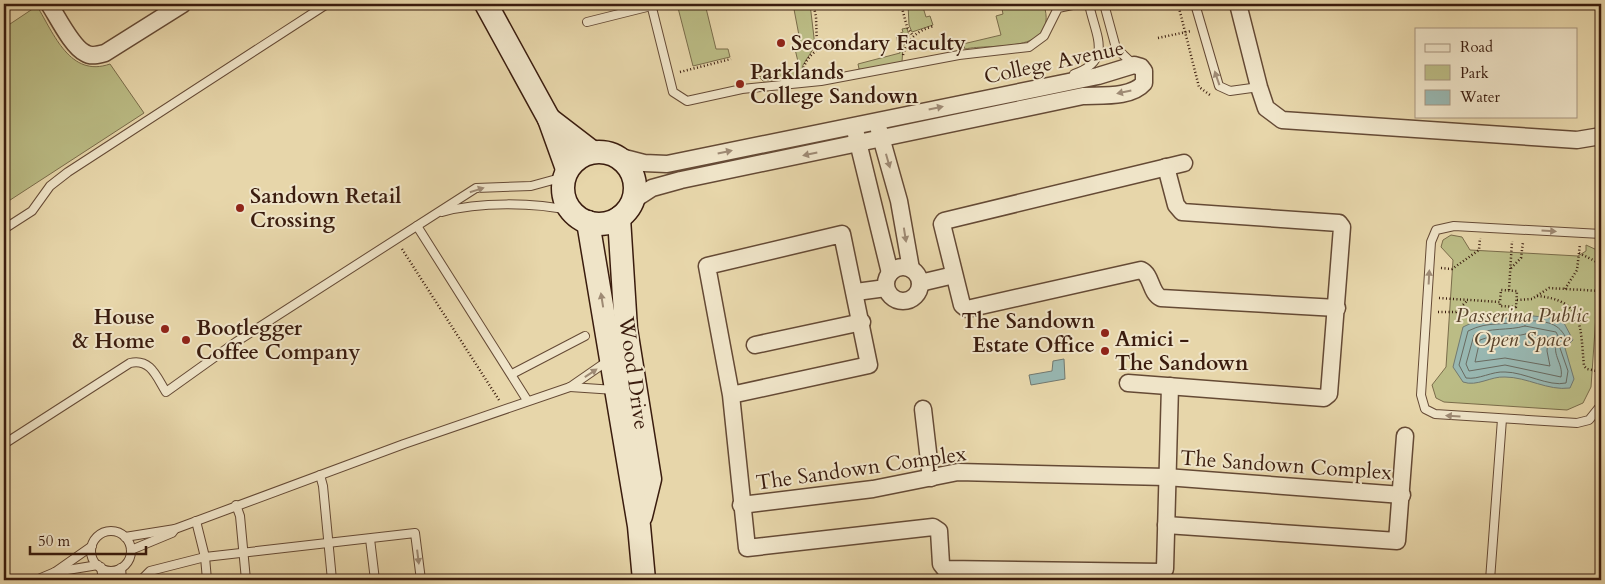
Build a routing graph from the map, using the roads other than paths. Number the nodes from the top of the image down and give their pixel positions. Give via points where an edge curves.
1 (49, 4) edge
2 (183, 4) edge
3 (327, 4) edge
4 (486, 4) edge
5 (1076, 4) edge
6 (1089, 4) edge
7 (1104, 4) edge
8 (1195, 4) edge
9 (1238, 4) edge
10 (651, 5) edge
11 (587, 22) dead end
12 (1134, 65) junction
13 (1259, 86) junction
14 (1035, 87) junction
15 (549, 119) junction
16 (877, 120) junction
17 (854, 125) junction
18 (1601, 136) edge
19 (882, 139) junction
20 (1577, 140) junction
21 (858, 144) junction
22 (1601, 148) edge
23 (592, 152) junction
24 (617, 156) junction
25 (1184, 163) dead end
26 (1166, 167) junction
27 (565, 173) junction
28 (626, 210) junction
29 (436, 214) junction
30 (579, 217) junction
31 (417, 226) junction
32 (4, 230) edge
33 (1601, 234) edge
34 (911, 269) junction
35 (954, 275) junction
36 (888, 281) junction
37 (920, 283) junction
38 (856, 292) junction
39 (1337, 308) junction
40 (862, 322) junction
41 (585, 336) dead end
42 (755, 345) dead end
43 (612, 359) junction
44 (512, 374) junction
45 (1128, 383) dead end
46 (1170, 386) junction
47 (570, 387) junction
48 (617, 390) junction
49 (731, 395) junction
50 (527, 400) junction
51 (1601, 405) edge
52 (923, 409) dead end
53 (1502, 419) junction
54 (1405, 436) dead end
55 (4, 444) edge
56 (320, 475) junction
57 (1166, 477) junction
58 (931, 478) junction
59 (1402, 495) junction
60 (236, 505) junction
61 (742, 505) junction
62 (196, 521) junction
63 (1166, 525) junction
64 (639, 526) junction
65 (175, 529) junction
66 (125, 537) junction
67 (370, 539) junction
68 (329, 544) junction
69 (92, 546) junction
70 (131, 550) junction
71 (244, 553) junction
72 (206, 557) junction
73 (99, 566) junction
74 (121, 568) junction
75 (150, 571) junction
76 (54, 572) junction
77 (333, 578) edge
78 (36, 580) edge
79 (103, 580) edge
80 (122, 580) edge
81 (141, 580) edge
82 (151, 580) edge
83 (207, 580) edge
84 (246, 580) edge
85 (375, 580) edge
86 (421, 580) edge
87 (644, 580) edge
88 (1490, 580) edge

1 - 2 street via 77,46 94,56 105,53
3 - 32 lane via 68,172 50,186 32,211
4 - 15 street
5 - 10 lane via 1058,8 1044,36 1029,47 968,54 821,81 742,89 688,101 673,92
6 - 14 lane via 1099,47 1098,59 1088,69
7 - 12 lane via 1116,48
13 -> 8 lane via 1230,91 1219,86
9 - 13 street
10 - 11 lane
12 - 14 street, College Avenue via 1098,76
12 -> 19 street, College Avenue via 1141,66 1144,83 1132,91 1084,96
13 - 20 street via 1266,108 1282,120
16 -> 14 street, College Avenue
15 - 23 street
15 - 27 street
16 - 17 street, College Avenue
16 - 19 street
17 - 21 street
24 -> 17 street, College Avenue via 644,163 667,164
18 - 20 street
19 - 21 street, College Avenue
19 -> 34 street via 900,201
20 - 22 street
21 -> 28 street, College Avenue via 662,185 646,191
21 - 36 street
23 - 24 street
23 - 27 street via 579,157
24 - 28 street via 633,176 635,189
25 - 26 street
26 - 35 street via 947,219 942,224
26 - 39 street via 1176,205 1182,212 1340,223
29 -> 27 lane via 476,188 531,186
27 - 30 street via 563,197
28 - 30 street via 604,223
28 - 64 street, Wood Drive via 626,329 650,479
29 - 30 lane via 457,208 534,205
29 - 31 lane
43 -> 30 street, Wood Drive
31 - 44 lane
31 - 55 lane via 236,342 166,392 148,365 130,363
53 -> 33 lane via 1435,414 1425,409 1421,395 1427,297 1431,242 1436,230 1454,226
34 - 36 street via 899,268
34 - 37 street
35 - 37 street
35 - 39 street via 962,305 967,309 1141,270 1146,273 1155,294 1161,298
36 - 37 street via 892,297 907,301 916,294
36 - 38 street
38 - 40 street, The Sandown Complex
38 - 49 street, The Sandown Complex via 842,234 708,264
39 - 46 street via 1328,397
40 - 42 street
40 - 49 street, The Sandown Complex via 870,366
41 - 44 lane
47 -> 43 lane
43 - 48 street, Wood Drive
44 - 50 lane
45 - 46 street
46 - 57 street, The Sandown Complex
47 - 48 lane
47 - 50 lane
48 - 64 street, Wood Drive
49 - 61 street, The Sandown Complex
50 - 56 lane
51 - 53 lane via 1595,416 1584,423
52 - 58 street
53 - 88 lane
54 - 59 street, The Sandown Complex
56 - 60 lane
56 - 68 lane
57 - 58 street, The Sandown Complex via 958,472
57 - 59 street, The Sandown Complex
57 - 63 street, The Sandown Complex
58 - 61 street, The Sandown Complex via 873,490
59 - 63 street, The Sandown Complex via 1399,538 1394,542
60 - 62 lane
60 - 71 lane
61 - 63 street, The Sandown Complex via 746,546 750,549 932,527 939,531 941,564 945,569 1162,572 1165,569
62 - 65 lane
62 - 72 lane
64 - 87 street, Wood Drive
65 - 66 lane
65 - 70 lane
66 - 69 lane via 117,532 108,532 100,535
66 - 70 lane
67 - 68 lane
67 - 85 lane
67 -> 86 lane via 415,533
68 - 71 lane
68 - 77 lane
69 - 73 lane via 92,554
69 - 76 lane
70 - 74 lane via 127,563
71 - 72 lane
71 - 84 lane
72 - 75 lane
72 - 83 lane
73 - 74 lane via 113,570
73 - 76 lane
73 - 79 lane
74 - 80 lane
75 - 81 lane
75 - 82 lane
76 - 78 lane

